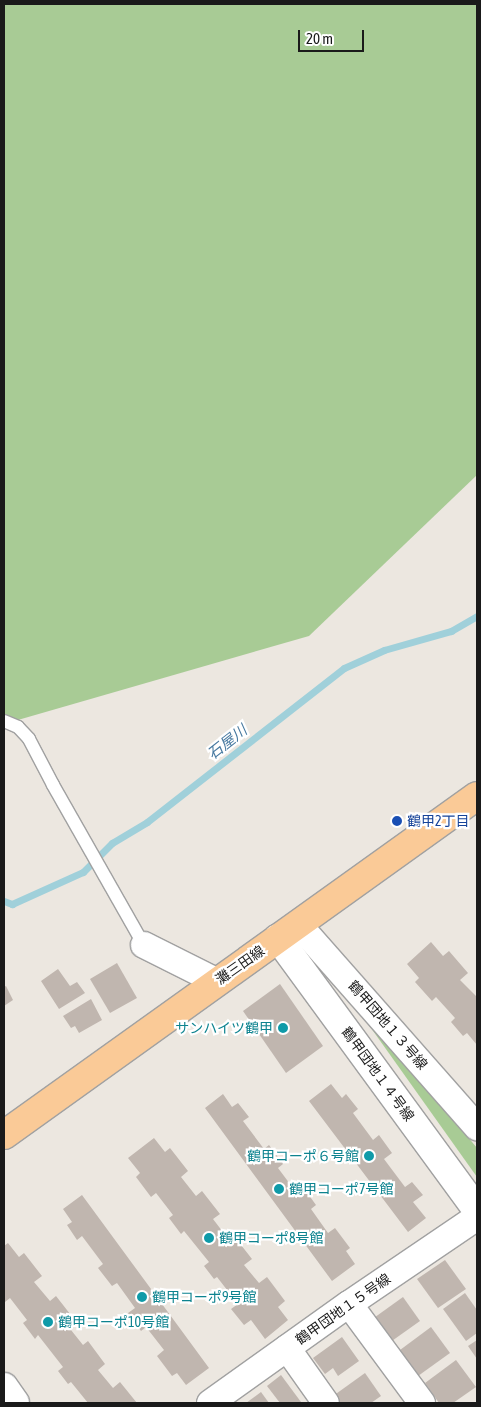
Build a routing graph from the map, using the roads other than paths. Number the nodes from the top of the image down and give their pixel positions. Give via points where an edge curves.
1 (4, 721) edge
2 (477, 796) edge
3 (288, 931) junction
4 (144, 945) joint
5 (216, 981) junction
6 (477, 1127) edge
7 (4, 1135) edge
8 (477, 1210) edge
9 (477, 1218) edge
10 (349, 1304) junction
11 (287, 1348) junction
12 (4, 1387) edge
13 (219, 1401) edge
14 (15, 1403) edge
15 (326, 1403) edge
16 (422, 1403) edge

1 - 4 lane via 18,727 29,739
2 - 3 main road, 灘三田線
3 - 5 main road, 灘三田線
3 - 6 street, 鶴甲団地１３号線
3 - 8 street, 鶴甲団地１４号線
4 - 5 street
5 - 7 main road, 灘三田線
9 - 10 street, 鶴甲団地１５号線
10 - 11 street, 鶴甲団地１５号線
10 - 16 street
11 - 13 street, 鶴甲団地１５号線
11 - 15 street
12 - 14 street

